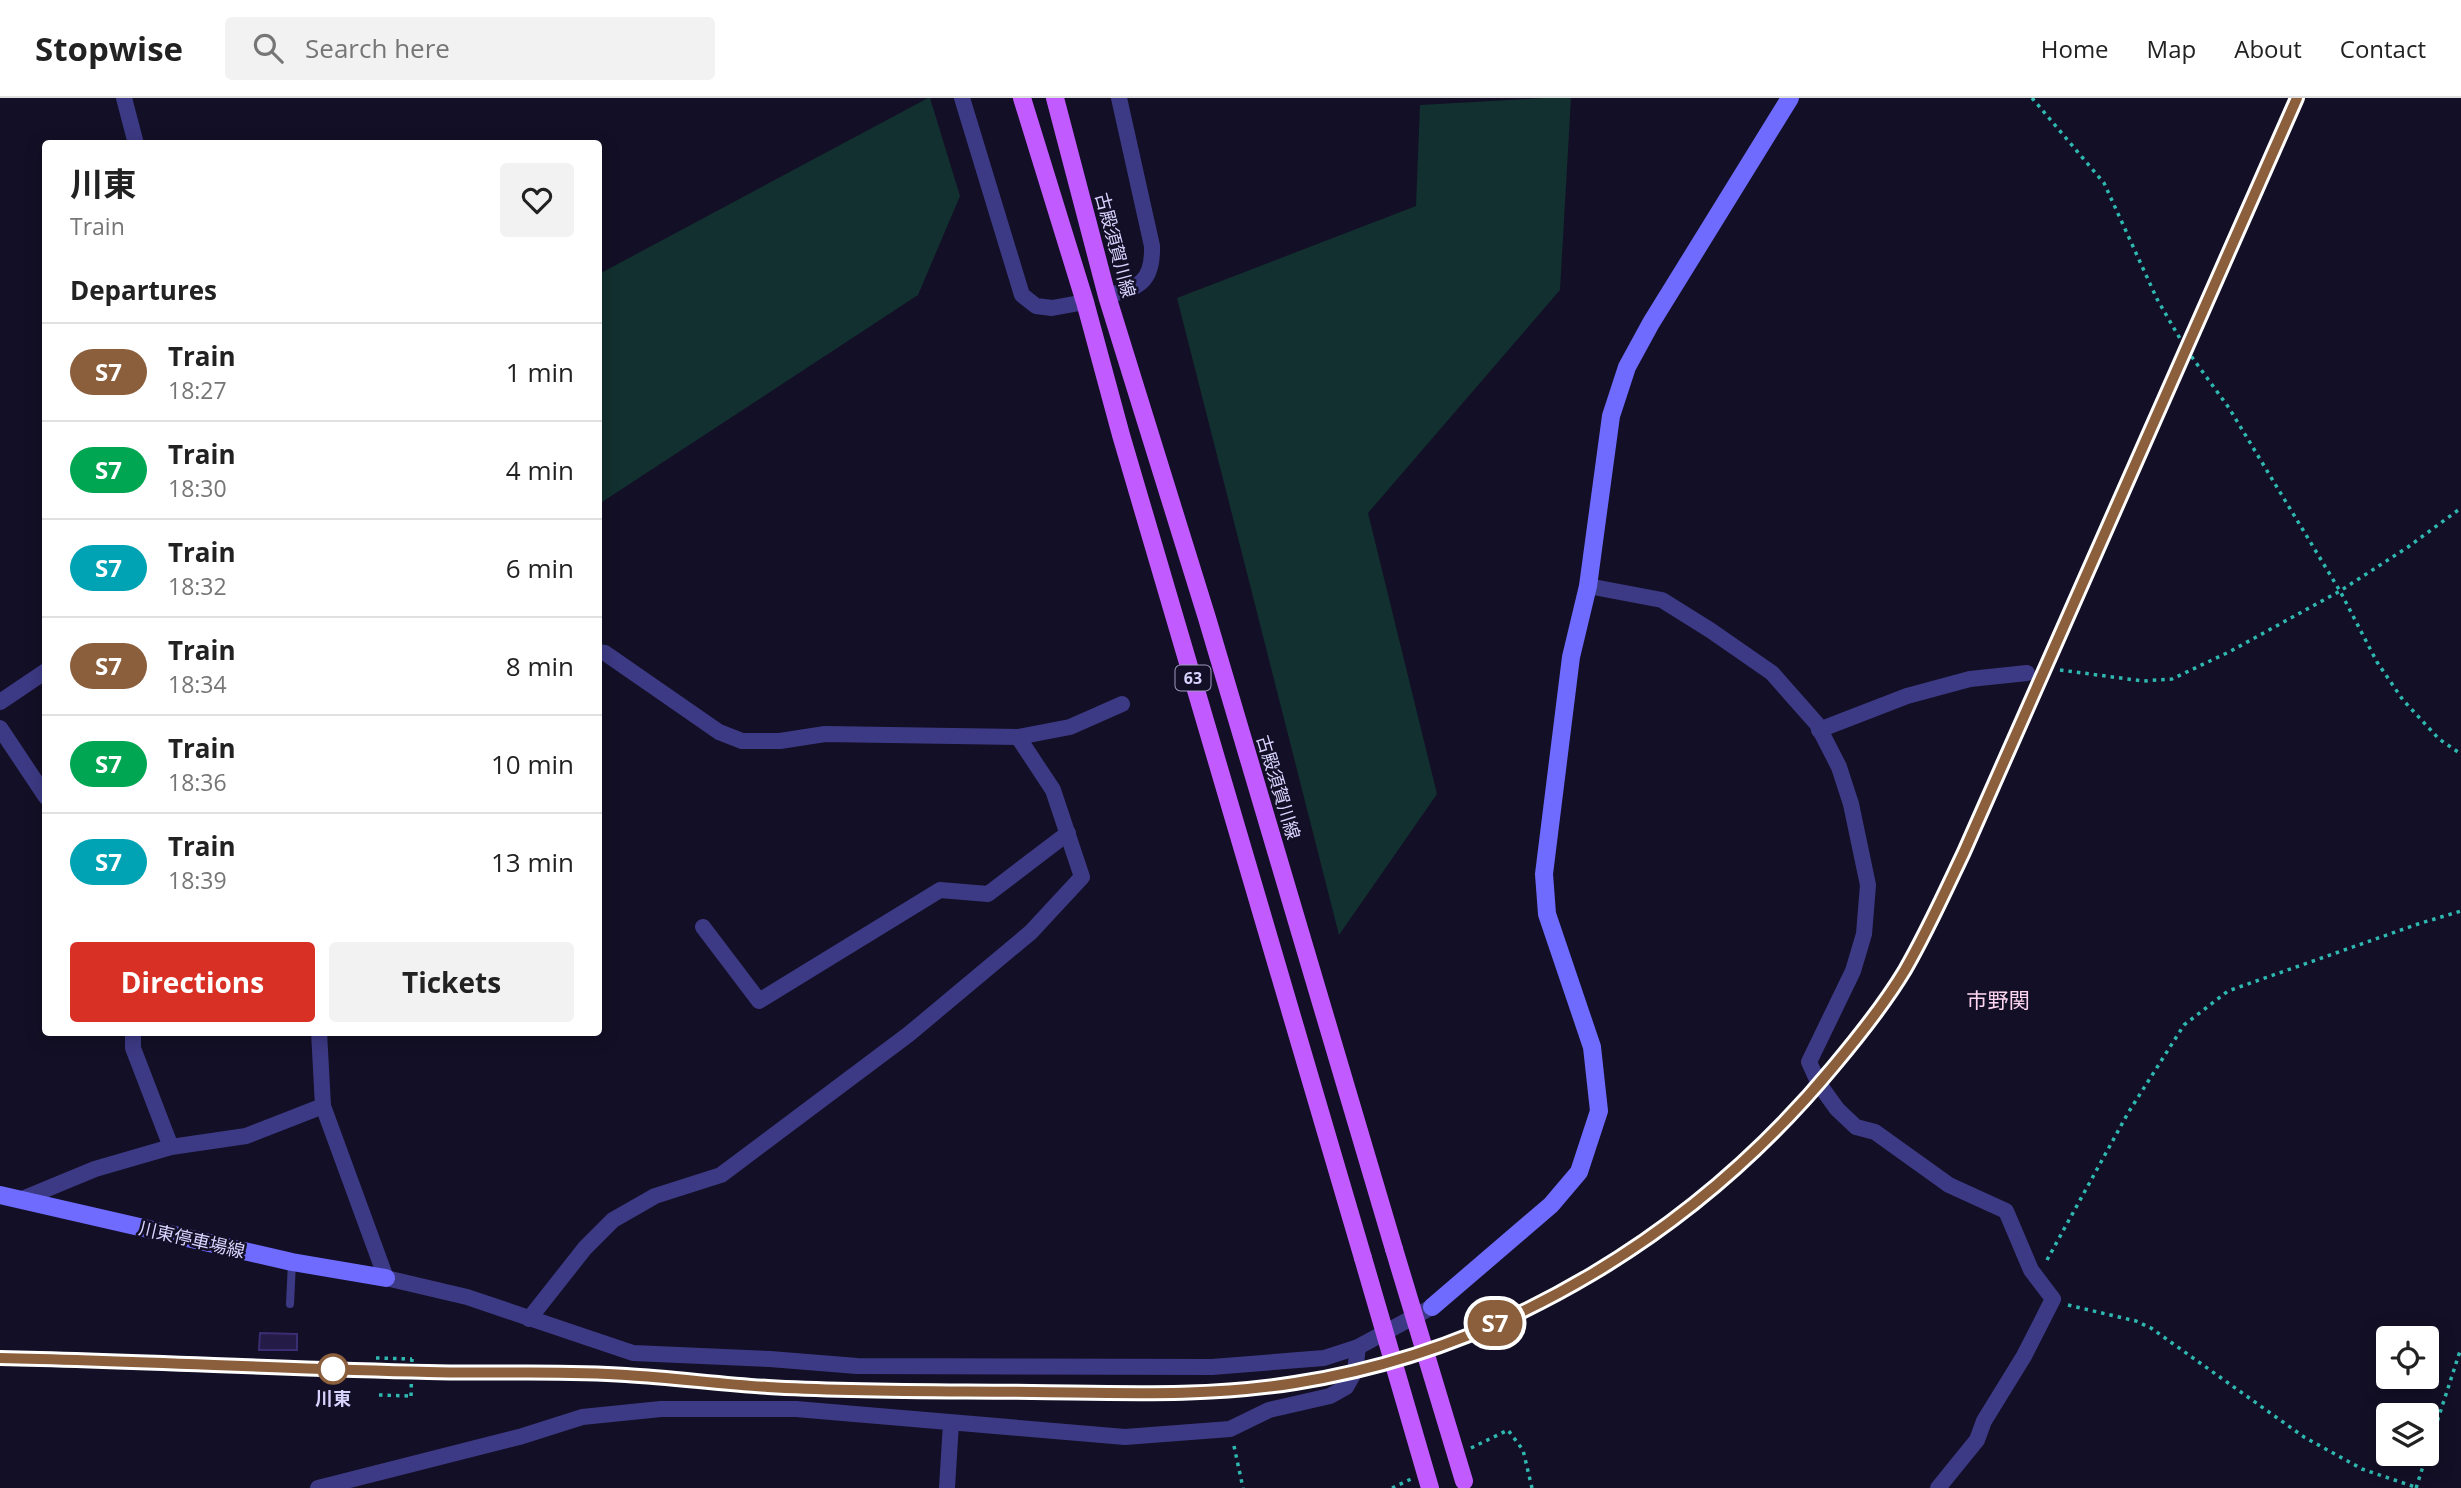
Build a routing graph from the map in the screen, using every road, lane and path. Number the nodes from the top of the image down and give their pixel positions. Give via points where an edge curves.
1 (124, 98) edge
2 (962, 98) edge
3 (1022, 98) edge
4 (1055, 98) edge
5 (1119, 98) edge
6 (1790, 98) edge
7 (2032, 98) edge
8 (134, 140) edge
9 (1107, 296) junction
10 (1085, 302) junction
11 (2461, 508) edge
12 (1588, 586) junction
13 (2340, 591) junction
14 (602, 652) edge
15 (2060, 670) dead end
16 (2027, 673) dead end
17 (42, 674) edge
18 (0, 702) edge
19 (1122, 704) dead end
20 (0, 728) edge
21 (1819, 730) junction
22 (1018, 737) junction
23 (2461, 754) edge
24 (42, 791) edge
25 (1068, 833) junction
26 (2461, 911) edge
27 (703, 927) dead end
28 (133, 1036) edge
29 (319, 1036) edge
30 (323, 1106) junction
31 (171, 1147) junction
32 (0, 1195) edge
33 (20, 1200) junction
34 (292, 1262) junction
35 (2037, 1277) junction
36 (386, 1278) junction
37 (2053, 1299) junction
38 (290, 1304) dead end
39 (1432, 1307) joint
40 (529, 1318) junction
41 (1358, 1347) junction
42 (2461, 1348) edge
43 (376, 1357) dead end
44 (379, 1395) dead end
45 (2439, 1417) edge
46 (951, 1423) junction
47 (1230, 1429) junction
48 (2423, 1466) edge
49 (1465, 1485) edge
50 (318, 1488) edge
51 (947, 1488) edge
52 (1243, 1488) edge
53 (1430, 1488) edge
54 (1938, 1488) edge
55 (2417, 1488) edge

1 - 8 street
2 - 10 street via 1023,295 1036,306 1052,308
3 - 10 main road, 63
4 - 9 main road, 古殿須賀川線 / 63
5 - 9 street via 1152,246 1152,265 1146,279 1134,289
6 - 12 street via 1627,367 1611,416
7 - 13 path via 2104,183 2157,299
9 - 49 main road, 古殿須賀川線 / 63, bridge
10 - 53 main road, 63, bridge
11 - 13 path
12 - 21 street via 1662,600 1772,673
12 - 39 street via 1570,656 1544,874 1547,914 1592,1046 1599,1111 1578,1172 1551,1205
13 - 15 path via 2172,679 2143,681
13 - 23 path via 2403,700
14 - 22 street via 719,732 742,741 825,734
16 - 21 street via 1970,679 1907,696
17 - 18 street
19 - 22 street via 1070,727
20 - 24 street
21 - 35 street via 1839,767 1851,804 1868,885 1864,934 1853,971 1809,1062 1831,1101 1856,1127 1875,1132 1949,1185 2006,1211
22 - 25 street via 1053,790
25 - 27 street via 988,894 940,890 759,1002
25 - 40 street via 1082,877 1031,932 909,1034 721,1175 655,1196 613,1220
26 - 35 path via 2228,991 2184,1025 2128,1113
28 - 31 street via 133,1048
29 - 30 street
30 - 31 street via 246,1136
30 - 36 street
31 - 33 street via 96,1169
32 - 33 street, 川東停車場線
33 - 34 street, 川東停車場線
34 - 36 street, 川東停車場線
34 - 38 lane
35 - 37 street
36 - 40 street via 467,1297
37 - 54 street via 1977,1440
37 - 55 path via 2151,1328 2304,1437 2362,1469
39 - 41 street
40 - 41 street via 633,1353 857,1366 1212,1367 1324,1358
41 - 47 street via 1355,1371 1346,1387 1330,1396 1269,1410
42 - 45 path
43 - 44 path, bridge via 412,1359 411,1396
46 - 47 street via 1125,1437
46 - 50 street via 796,1409 661,1409 582,1417
46 - 51 street
47 - 52 path
48 - 55 path

